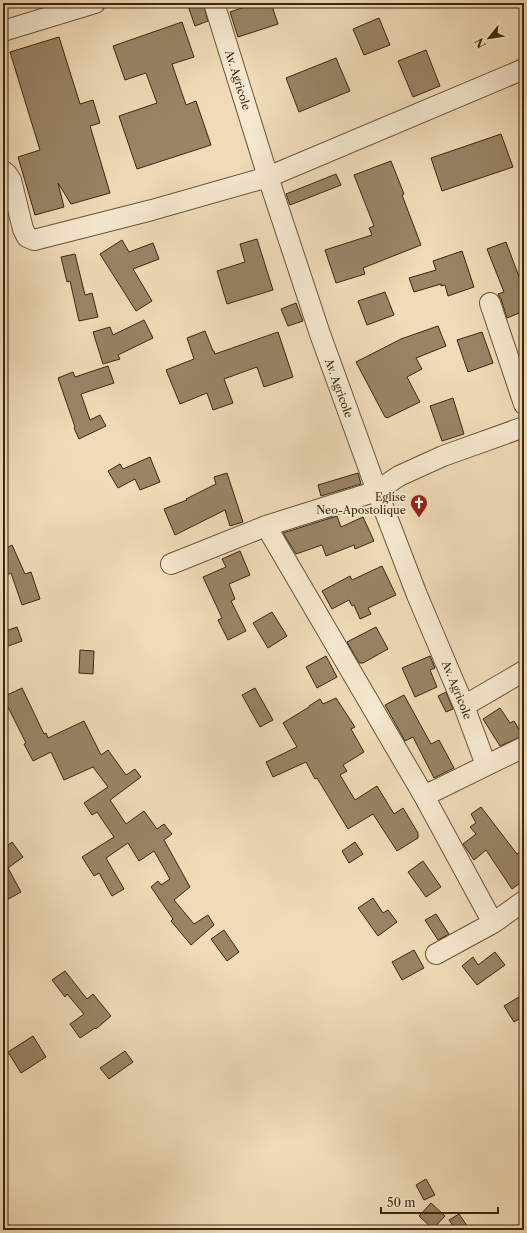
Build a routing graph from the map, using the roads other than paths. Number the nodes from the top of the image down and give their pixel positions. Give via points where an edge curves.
1 (95, 3) edge
2 (214, 3) edge
3 (3, 32) edge
4 (524, 69) edge
5 (3, 170) edge
6 (268, 177) junction
7 (490, 303) dead end
8 (524, 404) edge
9 (524, 427) edge
10 (377, 491) junction
11 (266, 526) junction
12 (171, 564) dead end
13 (524, 671) edge
14 (464, 706) junction
15 (524, 747) edge
16 (486, 765) junction
17 (424, 796) junction
18 (524, 901) edge
19 (493, 923) junction
20 (436, 954) dead end

1 - 3 street
2 - 6 street, Av. Agricole
4 - 6 street
5 - 6 street via 11,180 23,229 27,237 34,240
6 - 10 street, Av. Agricole via 320,334
7 - 8 street
9 - 10 street via 443,456 399,476
10 - 11 street
10 - 14 street, Av. Agricole
11 - 12 street
11 - 17 street
13 - 14 street
14 - 16 street, Av. Agricole
15 - 16 street
16 - 17 street
17 - 19 street
18 - 19 street
19 - 20 street

